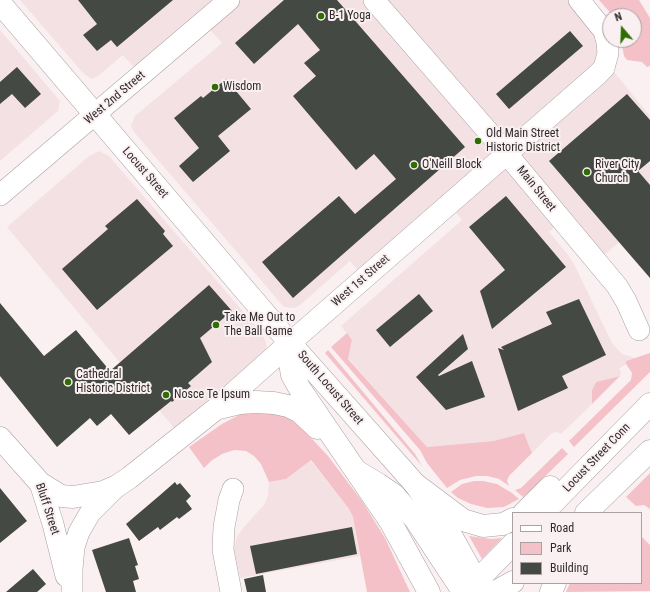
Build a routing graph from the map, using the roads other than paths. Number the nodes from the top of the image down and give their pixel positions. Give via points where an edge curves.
1 (229, 0) edge
2 (374, 0) edge
3 (579, 0) edge
4 (0, 4) edge
5 (95, 114) junction
6 (507, 154) junction
7 (0, 195) edge
8 (639, 330) dead end
9 (290, 343) junction
10 (650, 404) edge
11 (217, 408) junction
12 (631, 424) junction
13 (0, 438) edge
14 (340, 450) junction
15 (650, 451) edge
16 (358, 472) junction
17 (620, 481) junction
18 (40, 483) junction
19 (415, 484) junction
20 (117, 486) junction
21 (233, 489) dead end
22 (525, 512) edge
23 (544, 512) edge
24 (587, 512) edge
25 (596, 512) edge
26 (512, 520) edge
27 (512, 545) edge
28 (512, 583) edge
29 (471, 590) edge
30 (72, 592) edge
31 (231, 592) edge
32 (430, 592) edge
33 (495, 592) edge

1 - 5 street, West 2nd Street
2 - 6 street, Main Street
3 - 6 street, West 1st Street via 604,31 608,53 604,68
4 - 5 main road, Locust Street
5 - 7 street, West 2nd Street
5 - 9 main road, Locust Street
6 - 8 street, Main Street via 617,286
6 - 9 street, West 1st Street
9 - 11 main road, West 1st Street
9 - 14 main road, South Locust Street via 292,375
9 - 19 main road, South Locust Street
10 - 12 main road, Locust Street Conn
11 - 14 main road via 256,402 288,406 300,412
11 - 20 main road, West 1st Street
12 - 22 main road via 596,446
12 - 23 main road, Locust Street Conn
13 - 18 main road, Bluff Street
14 - 16 main road, South Locust Street
15 - 17 main road
16 - 29 main road via 394,496 415,519 460,587
16 - 32 main road, South Locust Street via 390,521
17 - 24 main road
17 - 25 main road
18 - 20 main road, West 1st Street via 61,496 73,497 103,492
18 - 30 street, Bluff Street
19 - 26 main road via 463,520 483,526 503,524
19 - 29 main road, South Locust Street via 452,537
20 - 30 street via 90,513 79,532 74,547
21 - 31 street via 224,527 224,550
27 - 29 main road
28 - 33 main road

